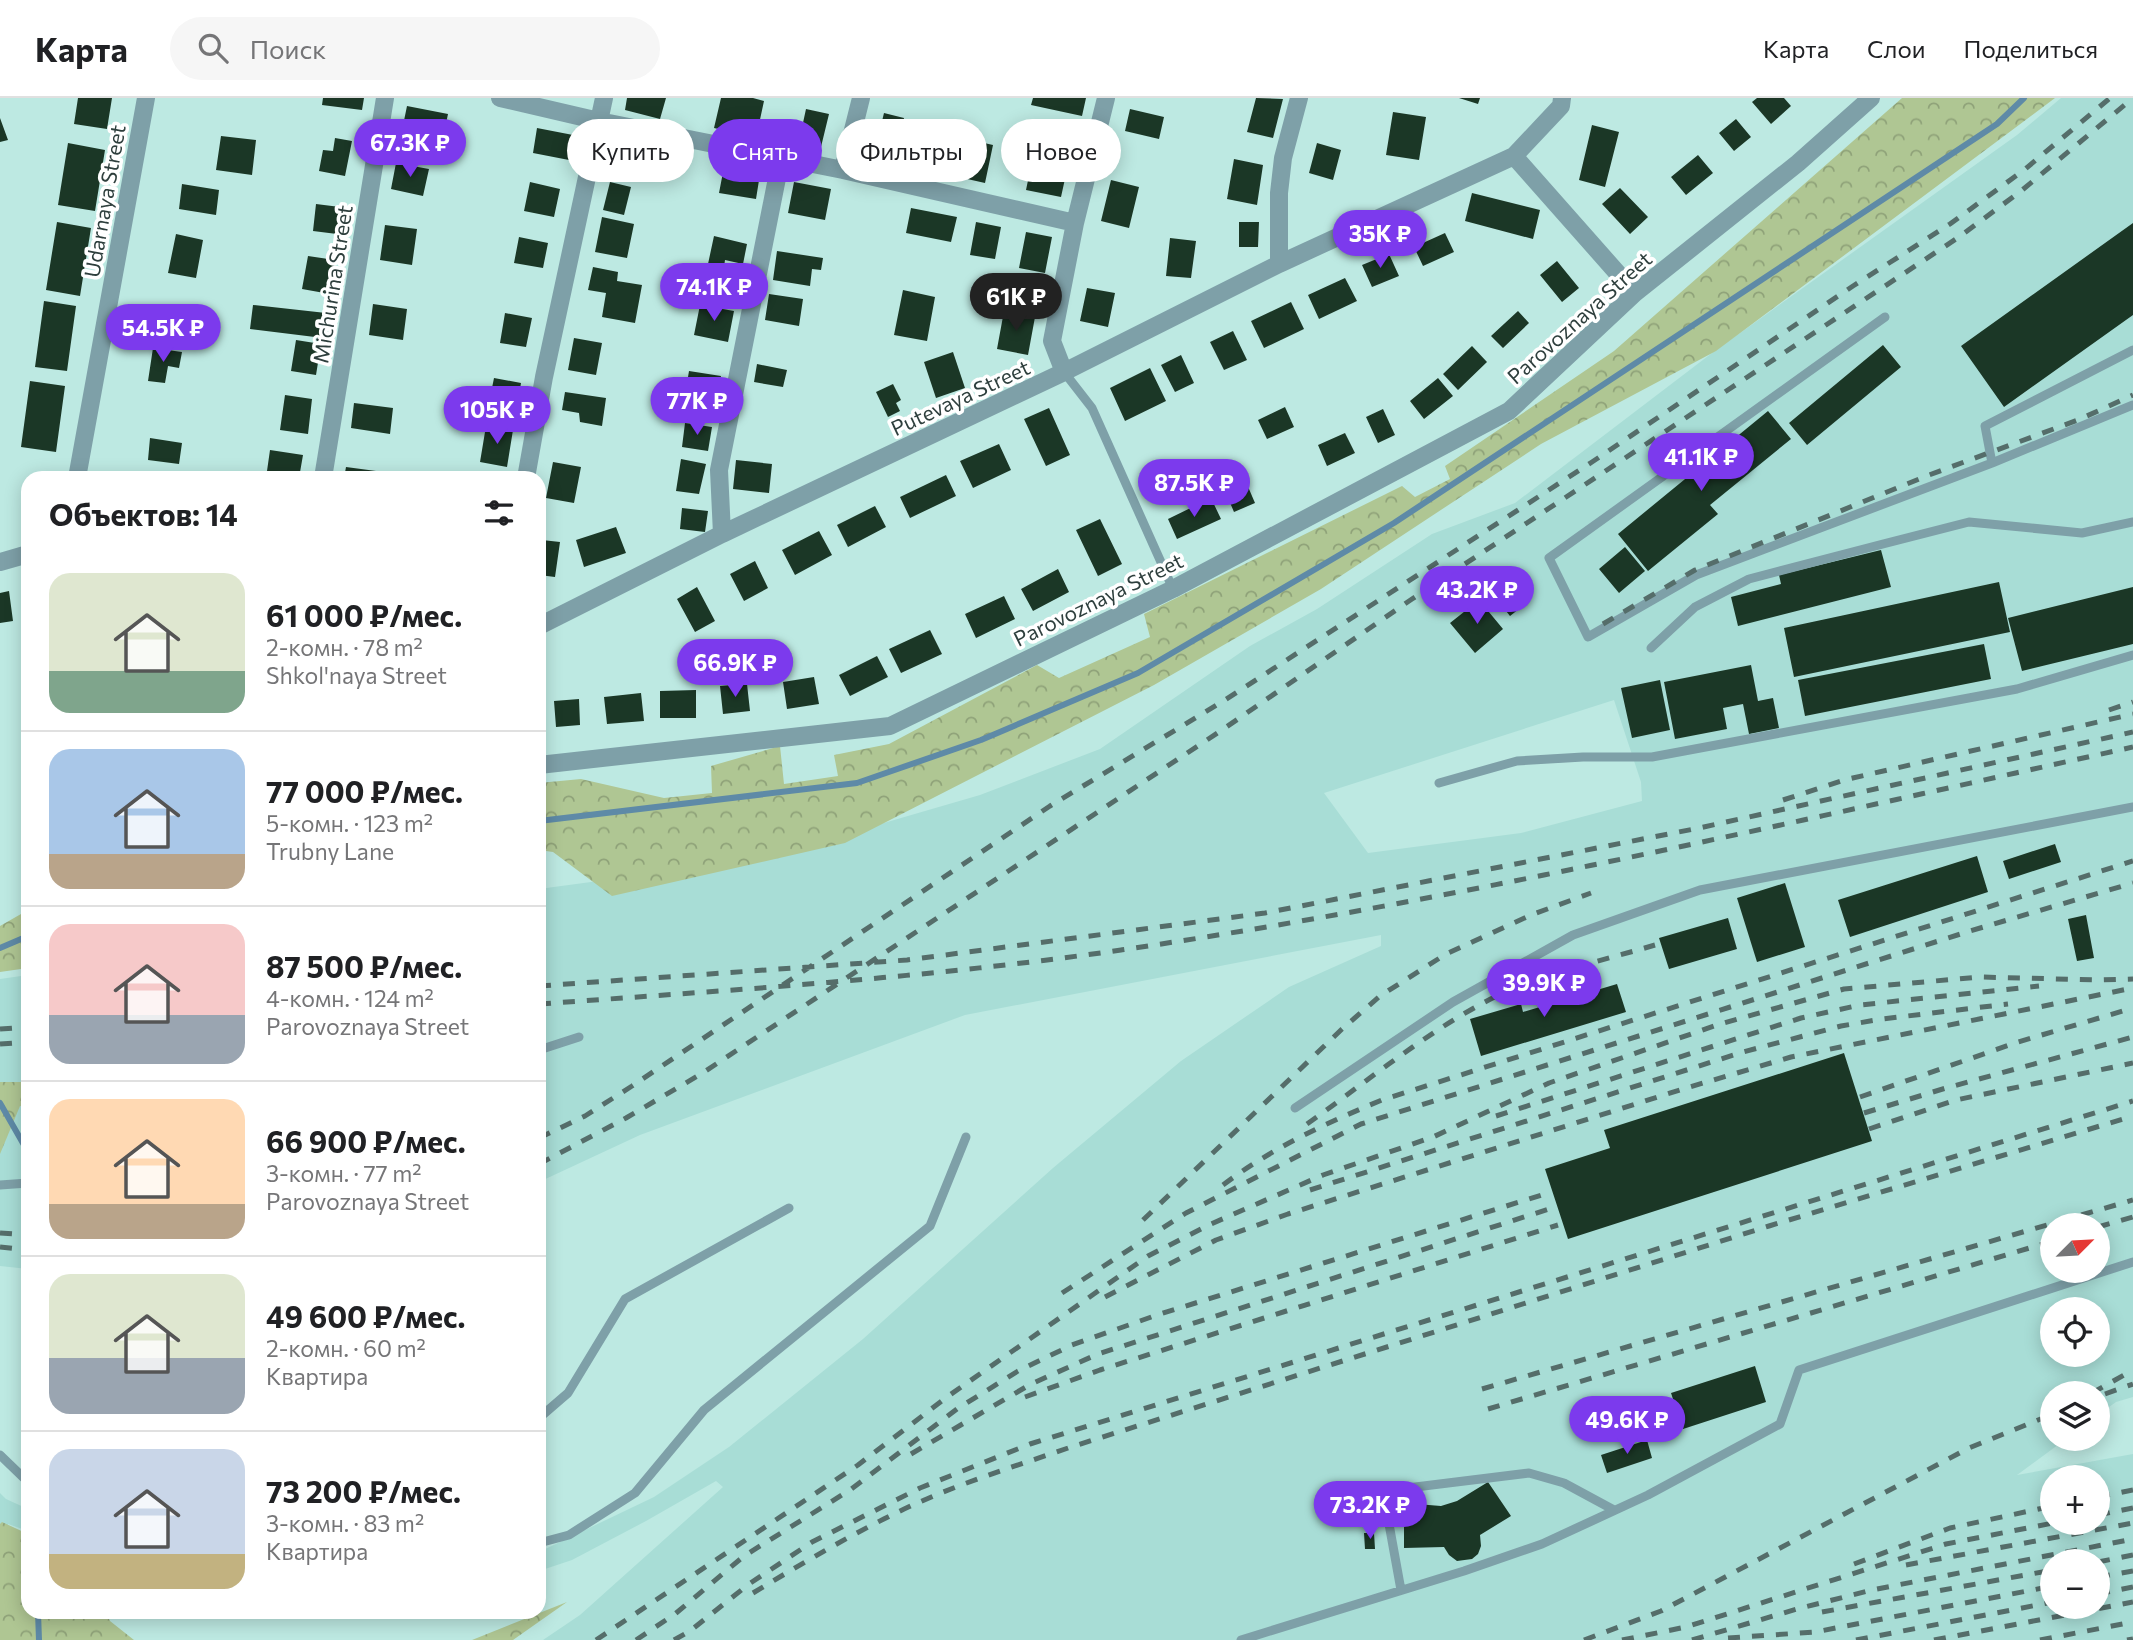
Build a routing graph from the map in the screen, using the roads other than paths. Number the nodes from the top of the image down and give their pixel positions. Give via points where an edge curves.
1 (146, 98) edge
2 (385, 98) edge
3 (500, 98) edge
4 (604, 98) edge
5 (861, 98) edge
6 (1106, 98) edge
7 (1299, 98) edge
8 (1562, 98) edge
9 (1871, 98) edge
10 (590, 119) edge
11 (599, 119) edge
12 (856, 119) edge
13 (1514, 156) junction
14 (586, 182) edge
15 (776, 182) edge
16 (896, 182) edge
17 (1075, 223) junction
18 (1279, 264) junction
19 (1635, 293) junction
20 (1885, 317) dead end
21 (2133, 350) edge
22 (1064, 372) junction
23 (2133, 405) edge
24 (1992, 463) junction
25 (78, 471) edge
26 (324, 471) edge
27 (527, 471) edge
28 (2133, 522) edge
29 (722, 534) junction
30 (21, 556) edge
31 (0, 562) edge
32 (1173, 589) junction
33 (546, 622) edge
34 (1651, 648) dead end
35 (2133, 655) edge
36 (546, 764) edge
37 (1439, 783) dead end
38 (2133, 807) edge
39 (579, 1037) dead end
40 (546, 1048) edge
41 (1296, 1108) dead end
42 (966, 1137) dead end
43 (21, 1184) edge
44 (0, 1185) edge
45 (789, 1208) dead end
46 (2133, 1262) edge
47 (546, 1412) edge
48 (0, 1455) edge
49 (21, 1475) edge
50 (1614, 1510) junction
51 (546, 1541) edge
52 (1401, 1590) junction
53 (1241, 1640) edge

1 - 25 street, Udarnaya Street
2 - 26 street, Michurina Street
3 - 10 street
4 - 11 street
5 - 12 street
6 - 17 street
7 - 18 street via 1280,181
8 - 13 street via 1560,106
9 - 19 street, Parovoznaya Street via 1798,163
13 - 18 street, Putevaya Street
13 - 19 street
14 - 27 street
15 - 29 street via 719,470
16 - 17 street
17 - 22 street via 1052,341
18 - 22 street, Putevaya Street
19 - 32 street, Parovoznaya Street via 1508,411
20 - 24 lane via 1549,558 1588,637 1696,575
21 - 24 lane via 1985,426
22 - 29 street, Putevaya Street
22 - 32 lane via 1092,408
23 - 24 lane
28 - 34 lane via 2082,533 1969,522 1870,547 1749,579 1695,607
29 - 33 street, Putevaya Street
30 - 31 street
32 - 36 street, Parovoznaya Street via 890,726
35 - 37 lane via 2017,689 1652,757 1517,761
38 - 41 lane via 1700,890 1573,935 1453,1002
39 - 40 lane
42 - 51 lane via 930,1226 704,1410 635,1493 569,1535
43 - 44 lane
45 - 47 lane via 625,1298 568,1393
46 - 50 lane via 1799,1370 1780,1423
48 - 49 lane
50 - 52 lane via 1542,1544
50 - 52 lane via 1564,1483 1529,1473 1383,1491
52 - 53 lane

